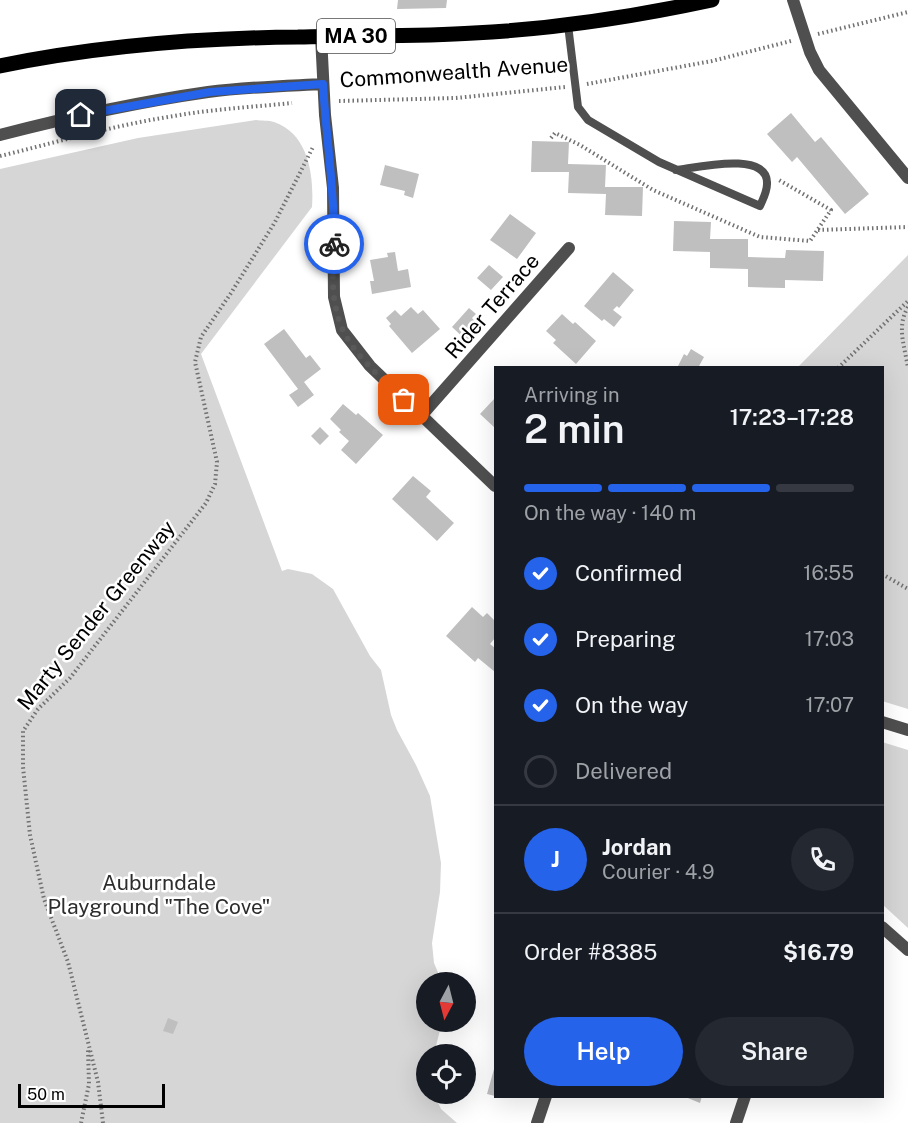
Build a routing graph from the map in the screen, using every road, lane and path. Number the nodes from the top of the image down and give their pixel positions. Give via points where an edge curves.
1 (712, 0) edge
2 (793, 0) edge
3 (908, 12) edge
4 (568, 25) junction
5 (321, 36) junction
6 (805, 37) junction
7 (0, 66) edge
8 (323, 84) junction
9 (575, 86) junction
10 (324, 101) junction
11 (326, 122) junction
12 (0, 135) edge
13 (0, 156) edge
14 (676, 170) junction
15 (908, 177) edge
16 (908, 226) edge
17 (817, 230) dead end
18 (569, 248) dead end
19 (908, 301) edge
20 (908, 307) edge
21 (840, 366) edge
22 (908, 368) edge
23 (420, 416) junction
24 (494, 485) edge
25 (884, 575) edge
26 (908, 589) edge
27 (884, 723) edge
28 (908, 730) edge
29 (884, 929) edge
30 (908, 950) edge
31 (88, 1042) junction
32 (545, 1098) edge
33 (744, 1098) edge
34 (81, 1123) edge
35 (103, 1123) edge
36 (537, 1123) edge
37 (736, 1123) edge

1 - 4 main road, Commonwealth Avenue / MA 30
2 - 6 street
3 - 6 path, Commonwealth Avenue
4 - 5 main road, Commonwealth Avenue / MA 30 via 474,33
4 - 9 lane
5 - 7 main road, Commonwealth Avenue / MA 30 via 128,47
5 - 8 street
6 - 9 path, Commonwealth Avenue via 712,61
6 - 15 street via 822,74
8 - 10 street
8 - 12 street, Commonwealth Avenue via 161,99
9 - 10 path, Commonwealth Avenue via 456,98
9 - 14 lane via 578,106 588,120
10 - 11 street
10 - 13 path, Commonwealth Avenue via 173,116
11 - 23 street via 333,188 337,315 354,348
11 - 31 path, Marty Sender Greenway via 275,222 201,337 195,362 217,462 215,484 206,503 70,678 38,709 23,731 30,835 44,899 68,962
14 - 14 lane via 760,206 768,185 764,172 750,165
16 - 17 path
18 - 23 street, Rider Terrace
19 - 21 path
20 - 22 path via 901,340
23 - 24 street
25 - 26 path
27 - 28 street
29 - 30 street
31 - 34 path via 88,1084
31 - 35 path, Marty Sender Greenway
32 - 36 street
33 - 37 street

